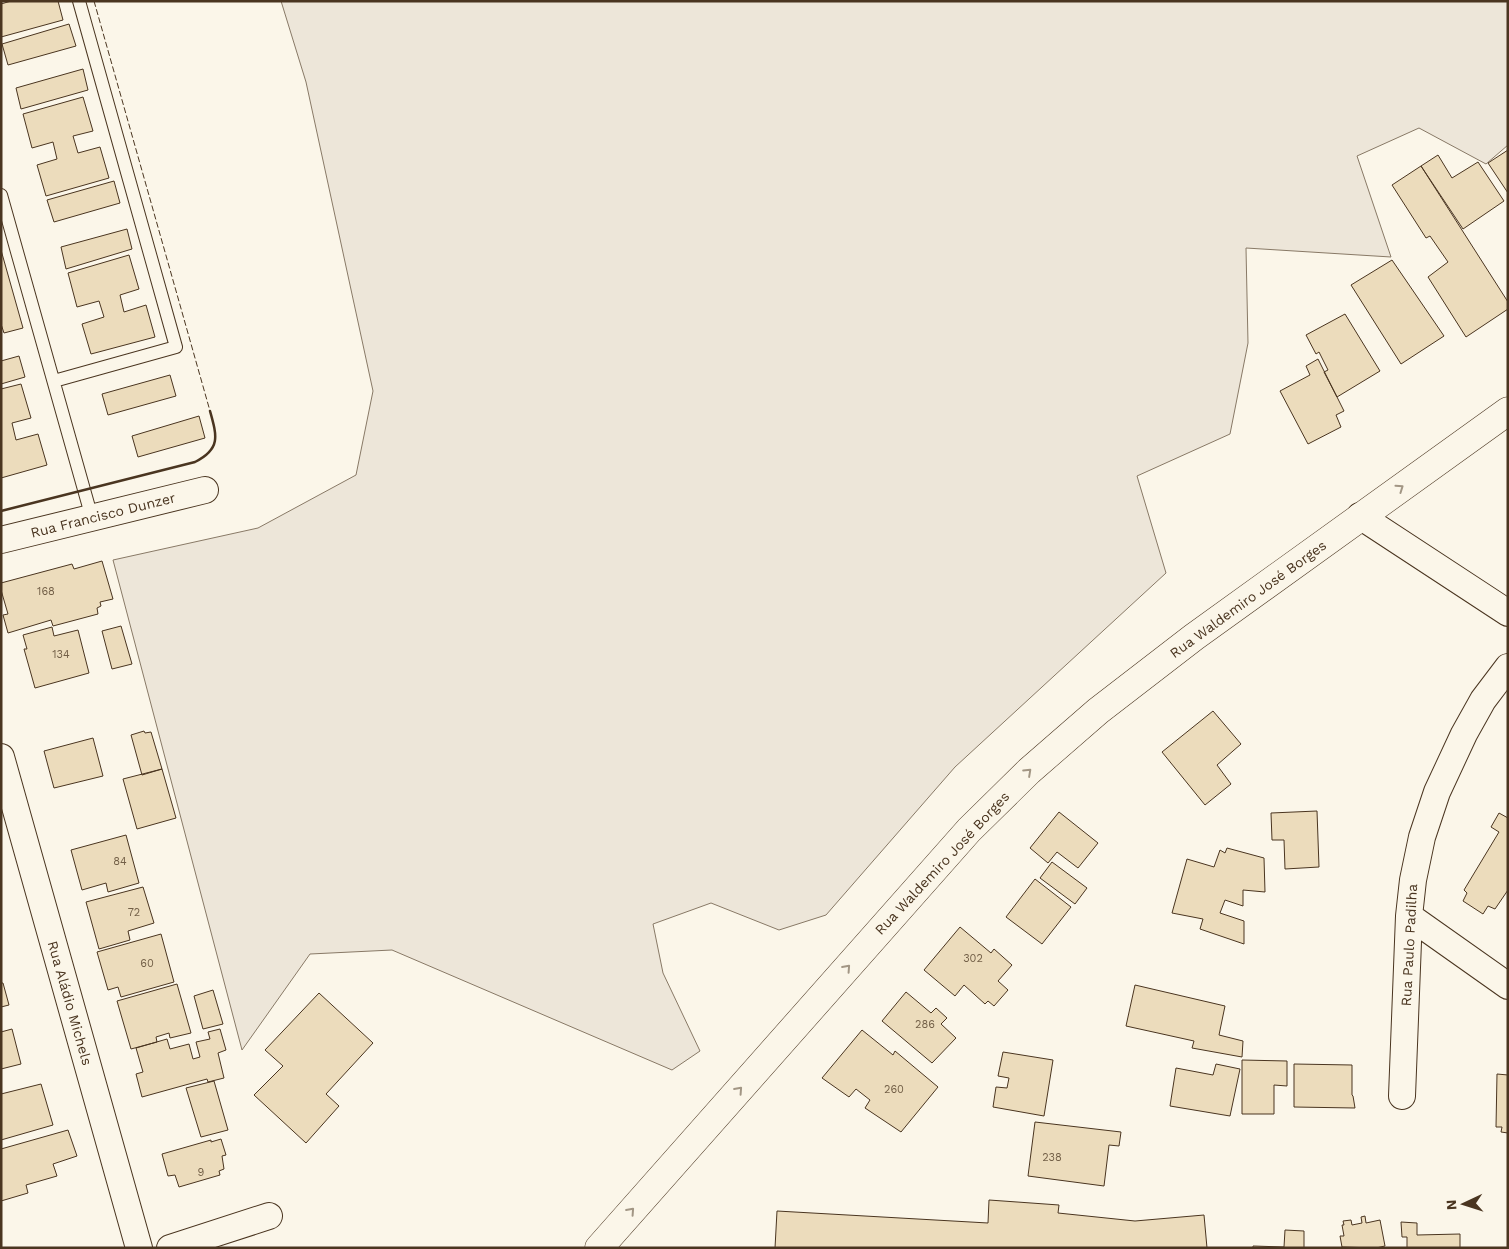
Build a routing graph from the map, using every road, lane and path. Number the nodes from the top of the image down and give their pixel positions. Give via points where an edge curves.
1 (78, 1) edge
2 (1, 195) edge
3 (54, 381) junction
4 (1508, 411) edge
5 (204, 490) dead end
6 (1360, 516) junction
7 (92, 518) junction
8 (1, 540) edge
9 (1508, 613) edge
10 (1508, 666) edge
11 (1, 758) edge
12 (1409, 916) junction
13 (1508, 986) edge
14 (1402, 1096) dead end
15 (269, 1216) dead end
16 (139, 1248) edge
17 (170, 1248) edge
18 (599, 1248) edge

1 - 3 lane via 176,347
2 - 3 lane
3 - 7 lane
6 -> 4 main road, Rua Waldemiro José Borges
5 - 7 street, Rua Francisco Dunzer
6 - 9 street
18 -> 6 main road, Rua Waldemiro José Borges via 969,830 1029,771 1098,711 1194,637
7 - 8 street, Rua Francisco Dunzer
10 - 12 street, Rua Paulo Padilha via 1483,700 1464,734 1438,792 1422,837
11 - 16 street, Rua Aládio Michels
12 - 13 street
12 - 14 street, Rua Paulo Padilha
15 - 17 street

